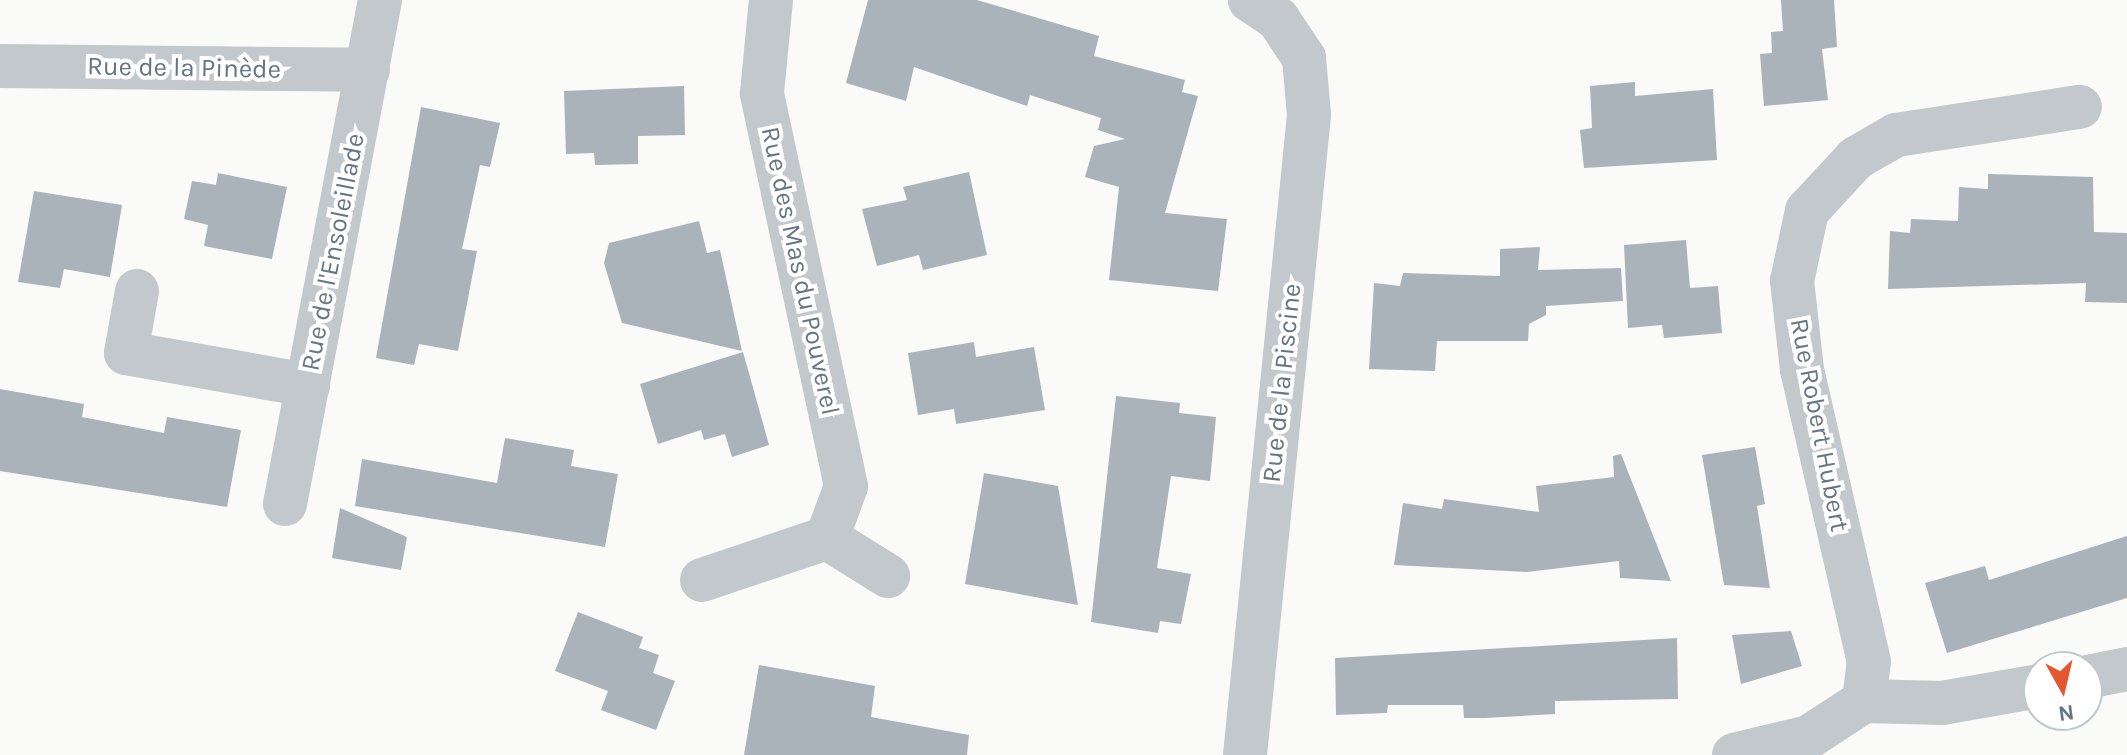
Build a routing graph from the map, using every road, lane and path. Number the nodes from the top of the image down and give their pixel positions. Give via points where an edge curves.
1 (380, 0) edge
2 (771, 0) edge
3 (1264, 10) edge
4 (0, 66) edge
5 (368, 70) junction
6 (2080, 107) dead end
7 (137, 291) dead end
8 (308, 385) junction
9 (285, 504) dead end
10 (827, 538) junction
11 (888, 576) dead end
12 (702, 580) dead end
13 (2023, 689) edge
14 (1864, 701) junction
15 (1245, 755) edge
16 (1734, 755) edge

1 - 5 street, Rue de l'Ensoleillade
2 - 10 street, Rue des Mas du Pouverel via 762,93 846,486
3 - 15 street, Rue de la Piscine via 1304,58 1309,115
4 - 5 street, Rue de la Pinède
5 - 8 street, Rue de l'Ensoleillade
6 - 14 street, Rue Robert Hubert via 1896,135 1856,158 1807,211 1792,281 1801,355 1869,662
7 - 8 street via 126,353
8 - 9 street, Rue de l'Ensoleillade
10 - 11 street
10 - 12 street
13 - 14 street via 1942,703
14 - 16 street via 1809,737

